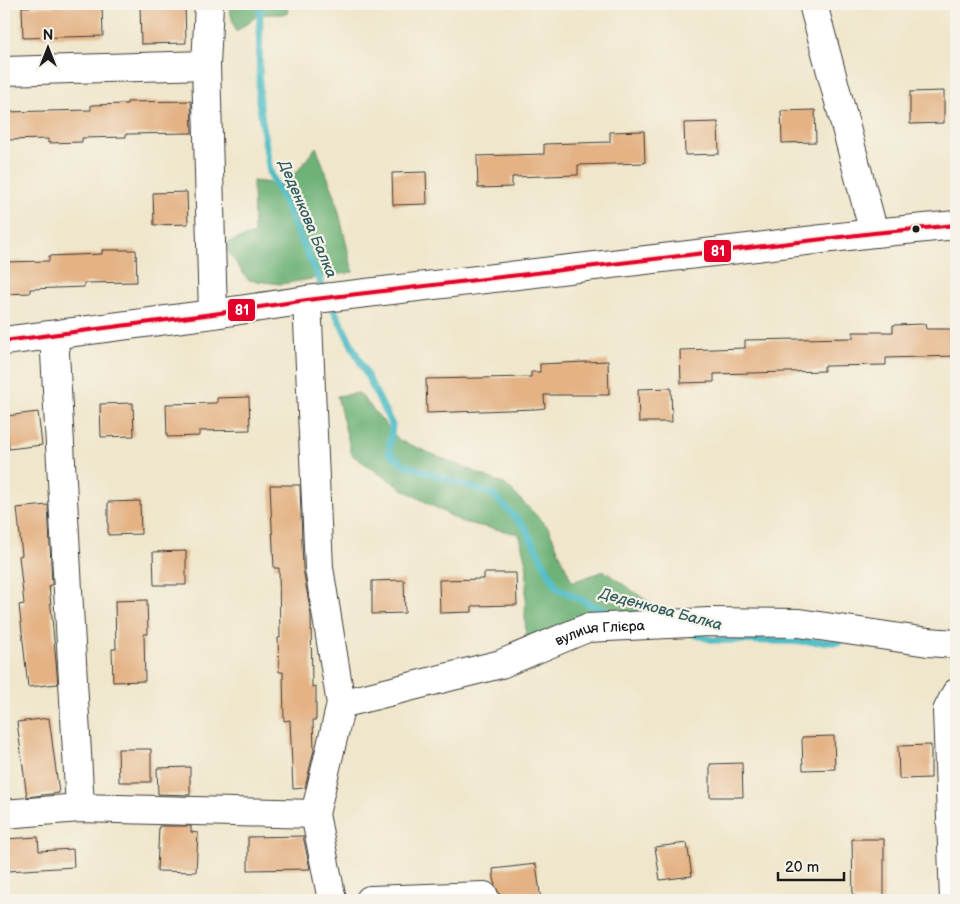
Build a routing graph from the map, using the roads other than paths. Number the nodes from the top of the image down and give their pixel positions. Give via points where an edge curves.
1 (209, 4) edge
2 (813, 4) edge
3 (206, 65) junction
4 (4, 70) edge
5 (956, 225) edge
6 (874, 232) junction
7 (307, 300) junction
8 (213, 314) junction
9 (54, 335) junction
10 (4, 341) edge
11 (956, 644) edge
12 (956, 693) edge
13 (341, 704) junction
14 (80, 808) junction
15 (4, 814) edge
16 (314, 814) junction
17 (484, 896) dead end
18 (332, 900) edge
19 (370, 900) edge
20 (954, 900) edge

1 - 3 street
2 - 6 street
3 - 4 street
3 - 8 street
5 - 6 street
6 - 7 street
7 - 8 street
7 - 13 street via 319,568
8 - 9 street
9 - 10 street
9 - 14 street
11 - 13 street, вулиця Глієра via 800,623 708,622 587,628 501,664
12 - 20 street via 947,711
13 - 16 street
14 - 15 street
14 - 16 street
16 - 18 street
17 - 19 street

